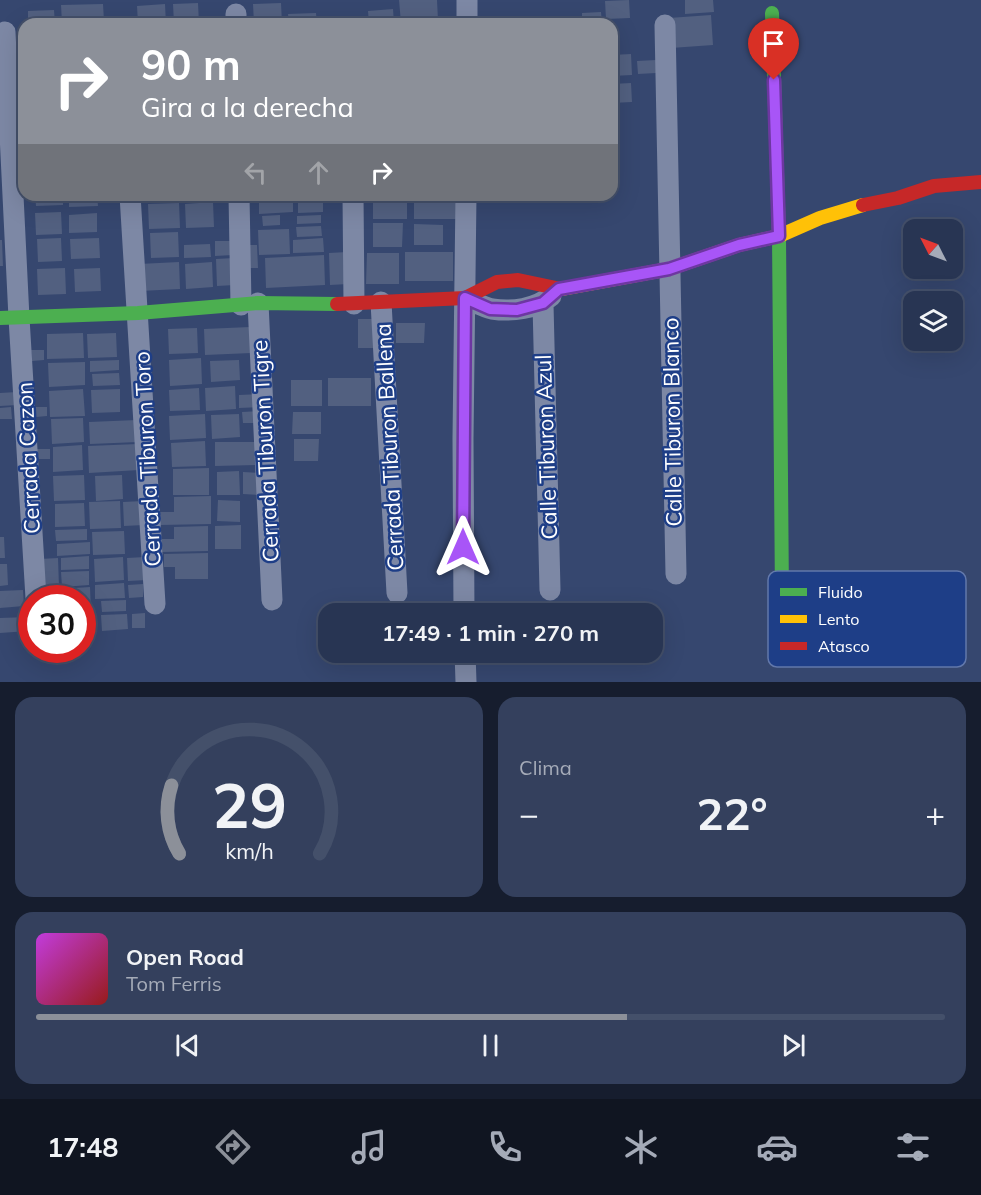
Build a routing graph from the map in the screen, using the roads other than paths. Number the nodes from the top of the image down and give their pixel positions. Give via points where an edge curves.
1 (772, 13) dead end
2 (665, 25) dead end
3 (5, 33) dead end
4 (981, 182) edge
5 (130, 201) edge
6 (240, 201) edge
7 (353, 201) edge
8 (466, 201) edge
9 (779, 236) junction
10 (669, 269) junction
11 (559, 289) junction
12 (465, 298) junction
13 (381, 302) junction
14 (543, 303) junction
15 (249, 304) junction
16 (354, 304) junction
17 (138, 313) junction
18 (10, 318) edge
19 (782, 571) edge
20 (676, 574) dead end
21 (35, 585) edge
22 (550, 590) dead end
23 (397, 593) dead end
24 (272, 600) dead end
25 (464, 603) edge
26 (155, 604) dead end
27 (465, 663) edge
28 (466, 682) edge

1 - 9 street
2 - 10 street, Calle Tiburon Blanco
3 - 18 street, Cerrada Cazon
4 - 9 street via 934,186 855,207
5 - 17 street, Cerrada Tiburon Toro
6 - 15 street, Cerrada Tiburon Tigre
7 - 16 street
8 - 12 street
9 - 10 street
9 - 19 street
10 - 11 street
10 - 20 street, Calle Tiburon Blanco
11 - 12 street via 518,280 497,282
11 - 14 street
12 - 13 street
12 - 14 street via 490,309 517,310
12 - 25 street
13 - 16 street
13 - 23 street, Cerrada Tiburon Ballena
14 - 22 street, Calle Tiburon Azul
15 - 16 street
15 - 17 street
15 - 24 street, Cerrada Tiburon Tigre
17 - 18 street
17 - 26 street, Cerrada Tiburon Toro
18 - 21 street, Cerrada Cazon
27 - 28 street

